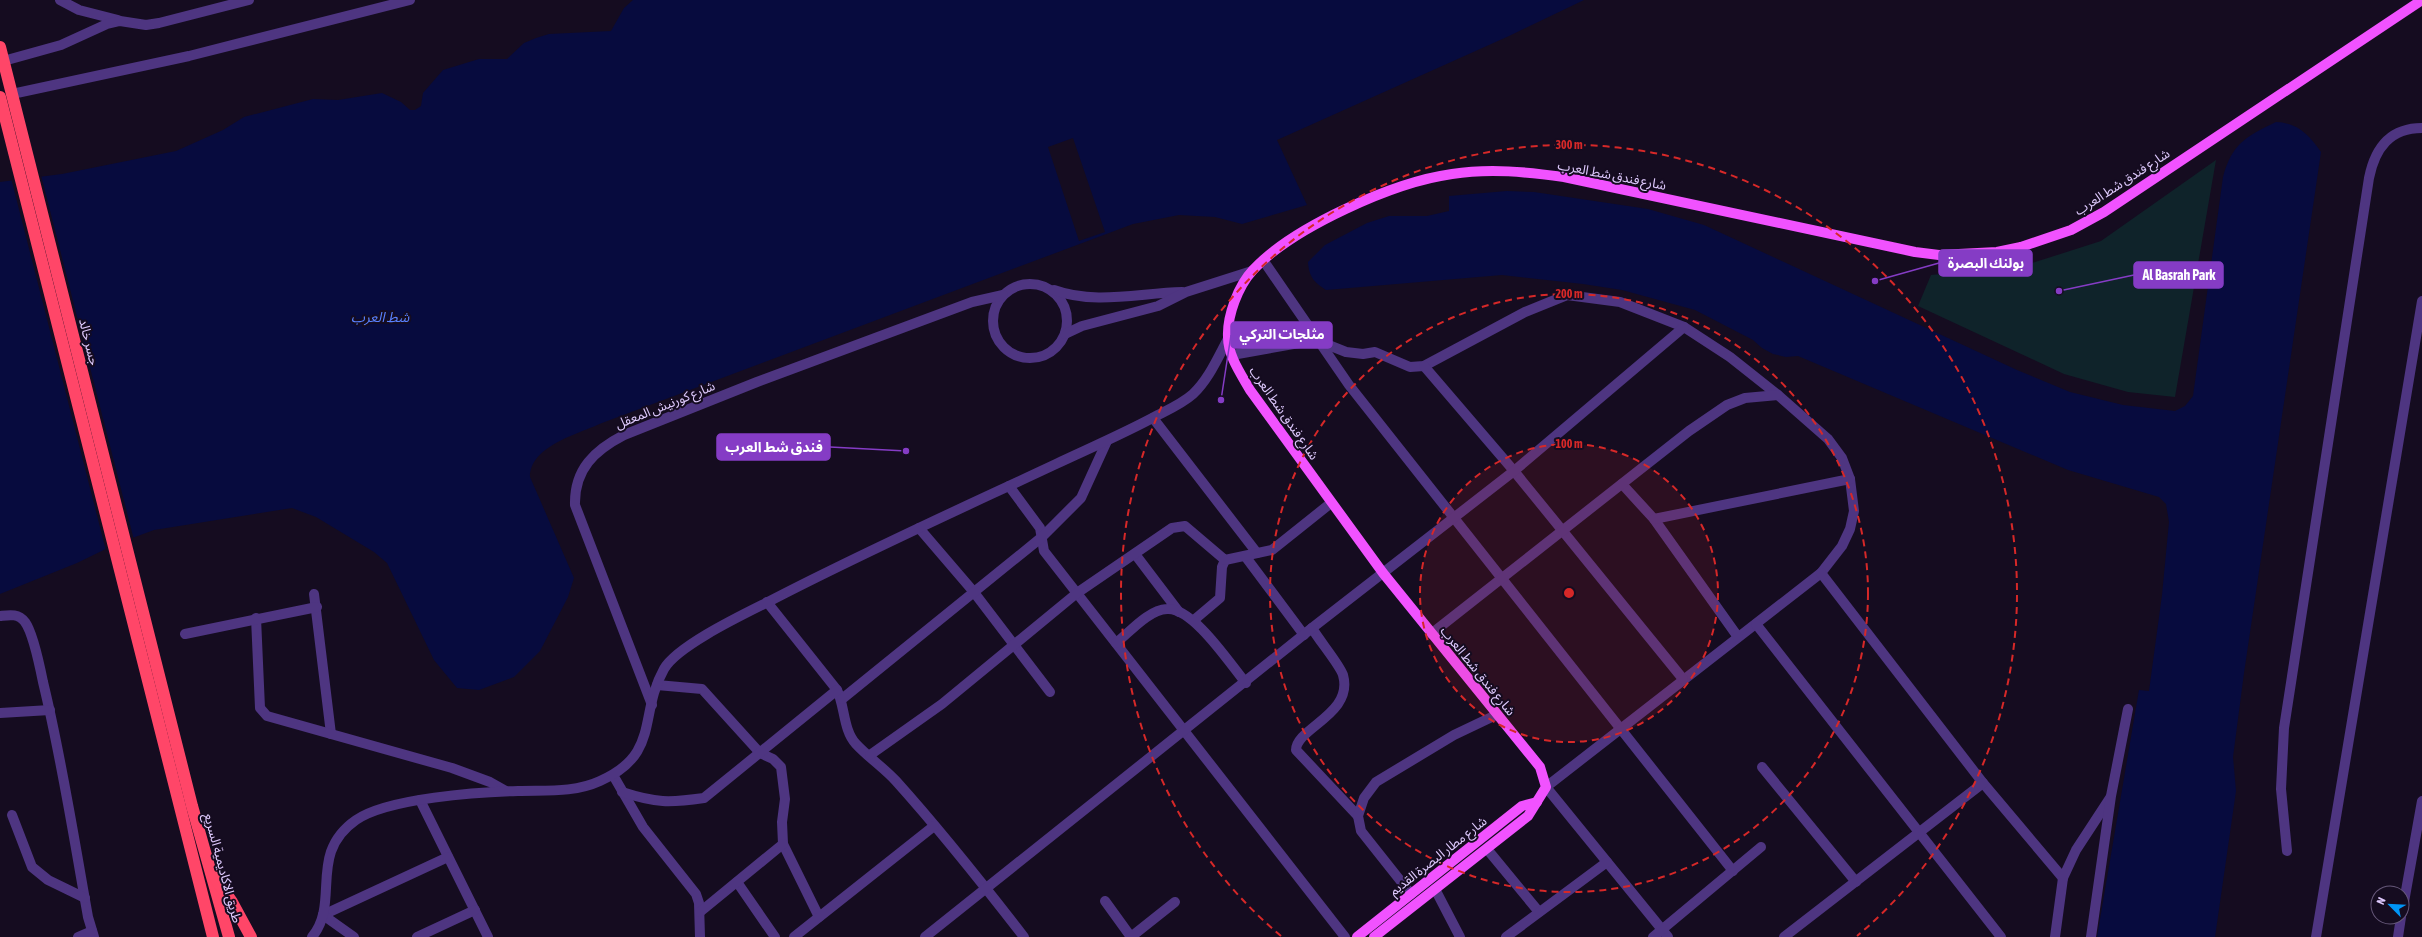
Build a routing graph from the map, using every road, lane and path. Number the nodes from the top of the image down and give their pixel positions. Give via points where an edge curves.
1 (60, 0) edge
2 (249, 0) edge
3 (410, 0) edge
4 (2422, 0) edge
5 (120, 21) junction
6 (0, 47) edge
7 (0, 62) edge
8 (6, 96) edge
9 (2422, 128) edge
10 (1263, 260) junction
11 (1252, 271) junction
12 (1050, 289) junction
13 (1186, 292) junction
14 (1003, 295) junction
15 (2422, 301) edge
16 (1684, 327) junction
17 (1065, 334) junction
18 (1228, 339) junction
19 (1316, 340) junction
20 (1232, 355) junction
21 (1424, 366) junction
22 (1778, 395) junction
23 (1153, 418) junction
24 (1107, 441) junction
25 (1514, 471) junction
26 (1850, 479) junction
27 (1622, 484) junction
28 (1009, 486) junction
29 (1332, 503) junction
30 (1455, 517) junction
31 (1654, 519) junction
32 (919, 528) junction
33 (1561, 531) junction
34 (1042, 537) junction
35 (1258, 553) junction
36 (1134, 554) junction
37 (1245, 556) junction
38 (1225, 560) junction
39 (1383, 573) junction
40 (1821, 573) junction
41 (1502, 577) junction
42 (973, 591) junction
43 (1077, 593) junction
44 (314, 594) dead end
45 (767, 602) junction
46 (317, 607) junction
47 (1179, 612) junction
48 (0, 616) edge
49 (256, 618) junction
50 (1194, 620) junction
51 (1756, 624) junction
52 (1308, 632) junction
53 (185, 634) dead end
54 (1431, 634) junction
55 (1738, 637) junction
56 (1116, 643) junction
57 (145, 645) junction
58 (1014, 646) junction
59 (1683, 679) junction
60 (1246, 683) junction
61 (657, 684) junction
62 (1050, 692) dead end
63 (839, 694) junction
64 (652, 705) junction
65 (2128, 709) dead end
66 (50, 710) junction
67 (0, 713) edge
68 (1496, 715) junction
69 (1621, 727) junction
70 (1184, 730) junction
71 (331, 734) junction
72 (760, 752) junction
73 (870, 756) junction
74 (1762, 767) dead end
75 (613, 775) junction
76 (1983, 783) junction
77 (1546, 787) junction
78 (506, 791) junction
79 (622, 792) junction
80 (2112, 796) junction
81 (420, 800) junction
82 (2422, 801) edge
83 (1537, 802) junction
84 (12, 815) dead end
85 (1358, 816) junction
86 (934, 826) junction
87 (1919, 832) junction
88 (783, 844) junction
89 (1761, 847) dead end
90 (1487, 849) junction
91 (2287, 851) dead end
92 (448, 857) junction
93 (1607, 862) junction
94 (210, 871) junction
95 (1733, 871) junction
96 (2063, 878) junction
97 (737, 882) junction
98 (1856, 882) junction
99 (2407, 885) edge
100 (987, 889) junction
101 (1435, 889) junction
102 (1411, 894) junction
103 (204, 897) junction
104 (85, 898) junction
105 (1105, 901) dead end
106 (1175, 902) dead end
107 (475, 910) junction
108 (700, 912) junction
109 (1539, 912) junction
110 (323, 915) junction
111 (819, 917) junction
112 (2400, 925) edge
113 (93, 934) edge
114 (1665, 934) edge
115 (78, 937) edge
116 (206, 937) edge
117 (214, 937) edge
118 (229, 937) edge
119 (251, 937) edge
120 (312, 937) edge
121 (354, 937) edge
122 (417, 937) edge
123 (488, 937) edge
124 (700, 937) edge
125 (775, 937) edge
126 (794, 937) edge
127 (926, 937) edge
128 (1024, 937) edge
129 (1131, 937) edge
130 (1345, 937) edge
131 (1357, 937) edge
132 (1374, 937) edge
133 (1460, 937) edge
134 (1506, 937) edge
135 (1653, 937) edge
136 (1784, 937) edge
137 (2002, 937) edge
138 (2055, 937) edge
139 (2091, 937) edge
140 (2316, 937) edge
141 (2398, 937) edge

1 - 5 street via 79,10
2 - 5 street via 154,24
3 - 8 street via 189,56
4 - 10 main road, شارع فندق شط العرب via 2104,212 2071,230 1997,252 1927,254 1564,177 1475,171 1426,178 1383,193 1283,243
5 - 7 street via 100,26 61,45
6 - 8 highway, جسر خالد
8 - 57 highway, جسر خالد
9 - 91 street via 2397,132 2385,140 2372,163 2369,178 2284,728 2281,789
10 - 11 main road, شارع فندق شط العرب
10 - 19 street
11 - 13 street
11 - 18 main road, شارع فندق شط العرب via 1235,304 1228,327
12 - 13 street via 1069,296 1091,298
12 - 14 street via 1035,284 1020,284
12 - 17 street via 1058,296 1065,309
13 - 17 street via 1158,306 1082,326
14 - 17 street via 997,303 992,323 999,342 1014,355 1029,358 1044,356 1056,347
14 - 64 street, شارع كورنيش المعقل via 972,302 639,429 604,446 587,461 578,481 575,505
15 - 140 street
16 - 21 street via 1620,302 1567,295 1525,312
16 - 22 street via 1730,357
16 - 25 street
18 - 20 main road, شارع فندق شط العرب
18 - 23 street via 1209,374 1192,395
19 - 20 street
19 - 21 street via 1346,352 1375,352 1410,367
19 - 30 street
20 - 29 main road, شارع فندق شط العرب via 1250,390
21 - 25 street
22 - 26 street via 1828,439 1842,458
22 - 27 street via 1745,398 1728,405 1689,431
23 - 24 street
23 - 35 street
24 - 28 street
24 - 34 street via 1081,498
25 - 30 street
25 - 33 street
26 - 31 street
26 - 40 street via 1854,511 1850,530 1842,546
27 - 31 street
27 - 33 street
28 - 32 street
28 - 34 street via 1040,528
29 - 35 street via 1272,550
29 - 39 main road, شارع فندق شط العرب
30 - 39 street
30 - 41 street
31 - 55 street
32 - 42 street
32 - 45 street
33 - 41 street
33 - 59 street
34 - 42 street
34 - 43 street via 1044,551
35 - 37 street
36 - 38 street via 1172,528 1185,526
36 - 43 street
36 - 47 street
37 - 38 street
37 - 52 street
38 - 50 street via 1222,567 1220,598
39 - 52 street
39 - 54 main road, شارع فندق شط العرب
40 - 51 street
40 - 76 street
41 - 54 street
41 - 69 street
42 - 58 street
42 - 63 street
43 - 56 street
43 - 58 street
44 - 46 street
45 - 61 street via 676,655 664,669
45 - 63 street
46 - 49 street
46 - 71 street
47 - 50 street
47 - 56 street via 1167,609 1152,614
48 - 66 street via 12,614 25,622 37,655
49 - 53 street
49 - 71 street via 260,703 263,713
50 - 60 street
51 - 55 street
51 - 87 street
52 - 60 street
52 - 85 street via 1343,675 1342,693 1335,708 1299,741 1296,750
54 - 68 main road, شارع فندق شط العرب
55 - 59 street
56 - 70 street
57 - 94 highway, طريق الاكاديمية السريع
57 - 103 highway, طريق الاكاديمية السريع via 181,812
58 - 62 street
58 - 73 street via 942,704
59 - 69 street
60 - 70 street
61 - 64 street
61 - 72 street via 702,689
63 - 72 street
63 - 73 street via 851,737 855,744
64 - 75 street via 642,745 632,759
65 - 80 street
66 - 67 street
66 - 104 street
68 - 77 main road, شارع فندق شط العرب via 1540,766
68 - 85 street via 1454,735 1376,782 1364,798
69 - 77 street
69 - 95 street
70 - 100 street
70 - 130 street
71 - 78 street via 452,768
72 - 79 street via 704,798 677,802 649,801
72 - 88 street via 781,767 785,799
73 - 86 street via 895,780
74 - 98 street
75 - 78 street via 596,783 571,789
75 - 79 street
76 - 87 street
76 - 96 street
77 - 83 main road, شارع مطار البصرة القديم
77 - 93 street
78 - 81 street
79 - 108 street via 643,826 696,894
80 - 96 street via 2076,850
80 - 139 street
81 - 92 street
81 - 110 street via 368,813 343,832 333,844 329,858
82 - 99 street
83 - 90 main road, شارع مطار البصرة القديم via 1528,816
83 - 102 main road, شارع مطار البصرة القديم via 1522,806
84 - 104 street via 32,867 48,880
85 - 102 street via 1361,831
86 - 100 street
86 - 111 street
87 - 98 street
87 - 137 street
88 - 97 street
88 - 111 street
89 - 95 street
90 - 101 main road, شارع مطار البصرة القديم
90 - 109 street
92 - 107 street
92 - 110 street
93 - 109 street
93 - 114 street
94 - 118 highway, طريق الاكاديمية السريع
94 - 119 highway via 229,896
95 - 114 street
96 - 138 street
97 - 108 street
97 - 125 street
98 - 136 street
100 - 127 street
100 - 128 street
101 - 132 main road, شارع مطار البصرة القديم
101 - 133 street
102 - 131 main road, شارع مطار البصرة القديم
103 - 116 highway
103 - 117 highway, طريق الاكاديمية السريع
104 - 113 street
105 - 129 street
106 - 129 street
107 - 122 street
107 - 123 street
108 - 124 street
109 - 134 street
110 - 120 street
110 - 121 street
111 - 126 street
112 - 141 street
113 - 115 street
114 - 135 street

